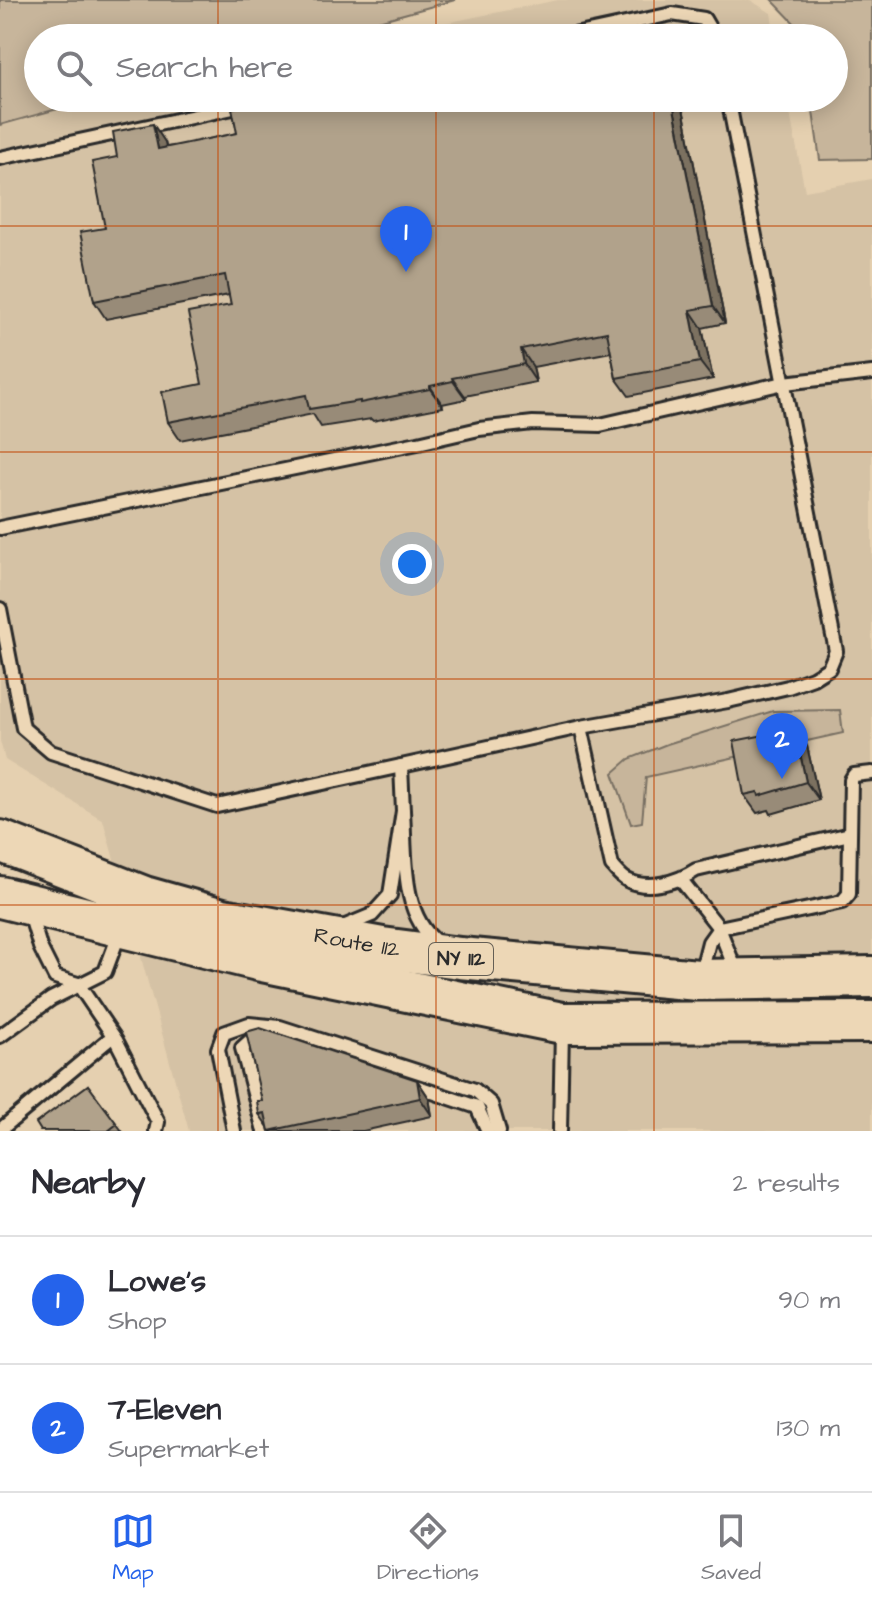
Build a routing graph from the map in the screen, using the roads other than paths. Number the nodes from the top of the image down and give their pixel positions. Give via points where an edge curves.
1 (625, 24) edge
2 (707, 24) edge
3 (214, 112) edge
4 (731, 112) edge
5 (0, 158) edge
6 (872, 373) edge
7 (784, 383) junction
8 (0, 528) edge
9 (0, 609) edge
10 (581, 727) junction
11 (401, 766) junction
12 (872, 773) edge
13 (403, 811) junction
14 (850, 834) junction
15 (0, 841) edge
16 (681, 880) junction
17 (8, 899) edge
18 (122, 925) junction
19 (719, 928) junction
20 (304, 933) junction
21 (460, 958) junction
22 (872, 977) edge
23 (698, 980) junction
24 (742, 981) junction
25 (78, 984) junction
26 (872, 1022) edge
27 (562, 1023) junction
28 (0, 1036) edge
29 (113, 1036) junction
30 (322, 1055) edge
31 (393, 1078) edge
32 (0, 1130) edge
33 (156, 1131) edge
34 (234, 1131) edge
35 (264, 1131) edge
36 (488, 1131) edge
37 (499, 1131) edge
38 (560, 1131) edge

1 - 2 lane via 672,14 704,19
3 - 5 lane
4 - 7 lane
6 - 7 lane
7 - 8 lane via 600,425 533,423 479,429
7 - 10 lane via 836,651 829,668 788,687
9 - 11 lane via 23,728 51,752 217,806
10 - 11 lane
10 - 16 lane via 612,866 627,881
11 - 13 lane
12 - 14 lane via 862,772 851,780
13 - 20 lane via 390,895 372,915 334,930
13 - 21 lane via 411,905 427,934
14 - 16 lane via 696,870
14 - 19 lane via 849,894 842,902
15 - 20 main road, Route 112 / NY 112 via 144,897 222,919
16 - 19 lane
17 - 18 main road, Route 112 / NY 112
17 - 25 lane via 55,977
18 - 25 lane via 105,972
18 - 27 main road, Route 112 / NY 112 via 262,961
19 - 23 lane via 709,942
19 - 24 lane
20 - 21 main road, Route 112 / NY 112
21 - 23 main road, Route 112 / NY 112
22 - 24 main road, Route 112 / NY 112
23 - 24 main road, Route 112 / NY 112
25 - 28 lane
25 - 29 lane
26 - 27 main road, Route 112 / NY 112
27 - 38 lane
29 - 32 lane
29 - 33 lane via 158,1122
30 - 35 lane via 270,1038 252,1039 242,1048
31 - 36 lane via 477,1107
34 - 37 lane via 218,1049 224,1033 249,1024 280,1027 475,1090 491,1104

